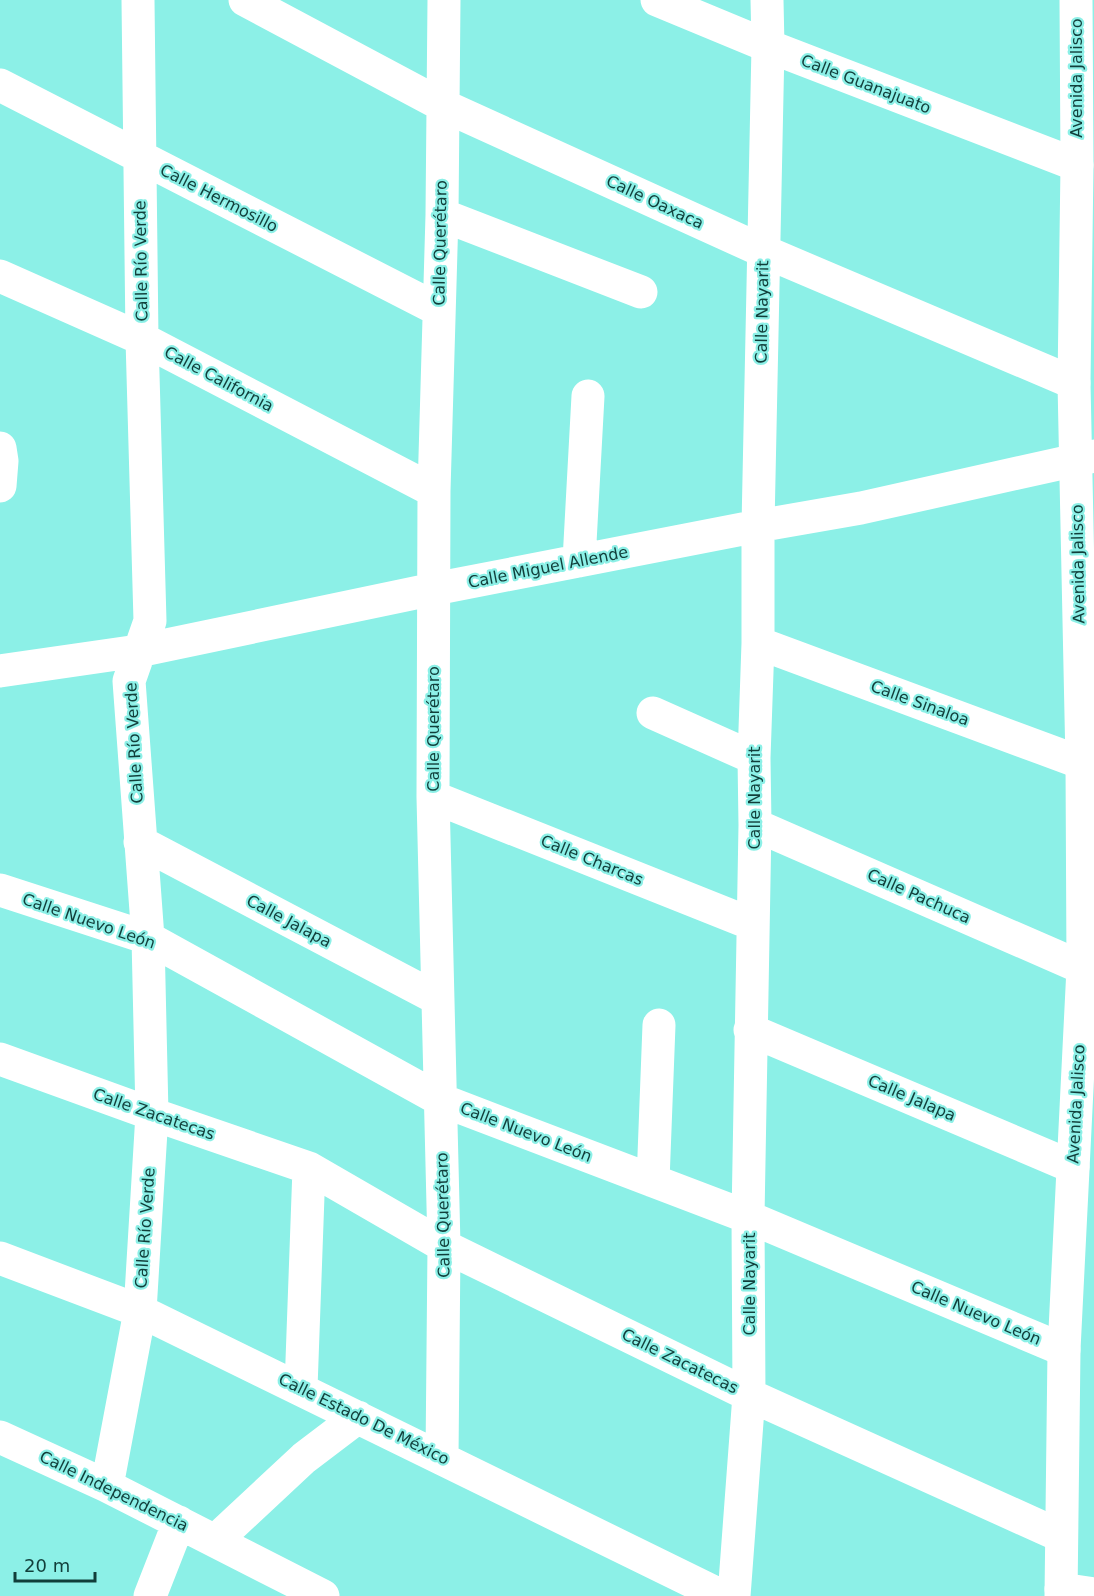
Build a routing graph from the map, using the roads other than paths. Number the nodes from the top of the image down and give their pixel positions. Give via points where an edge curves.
1 (138, 0) edge
2 (246, 0) edge
3 (444, 0) edge
4 (657, 0) edge
5 (767, 0) edge
6 (1076, 0) edge
7 (768, 46) junction
8 (0, 85) edge
9 (442, 105) junction
10 (140, 158) junction
11 (1077, 165) junction
12 (442, 216) junction
13 (763, 251) junction
14 (0, 276) edge
15 (641, 292) dead end
16 (439, 310) junction
17 (142, 339) junction
18 (1074, 383) junction
19 (588, 396) dead end
20 (0, 448) edge
21 (1085, 458) edge
22 (0, 486) edge
23 (434, 491) junction
24 (758, 525) junction
25 (579, 561) junction
26 (434, 589) junction
27 (758, 643) junction
28 (138, 651) junction
29 (0, 671) edge
30 (653, 713) dead end
31 (754, 758) junction
32 (1088, 768) edge
33 (433, 796) junction
34 (755, 825) junction
35 (140, 842) junction
36 (0, 890) edge
37 (752, 924) junction
38 (148, 938) junction
39 (1088, 970) edge
40 (438, 999) junction
41 (659, 1025) dead end
42 (750, 1030) junction
43 (0, 1059) edge
44 (441, 1100) junction
45 (152, 1114) junction
46 (1073, 1167) junction
47 (309, 1168) junction
48 (653, 1181) junction
49 (748, 1217) junction
50 (444, 1246) junction
51 (2, 1265) edge
52 (140, 1311) junction
53 (1064, 1350) junction
54 (301, 1388) junction
55 (749, 1395) junction
56 (358, 1417) junction
57 (0, 1437) edge
58 (442, 1458) junction
59 (107, 1486) junction
60 (179, 1522) junction
61 (1061, 1536) junction
62 (215, 1541) junction
63 (1061, 1593) edge
64 (1094, 1594) edge
65 (150, 1596) edge
66 (323, 1596) edge
67 (722, 1596) edge
68 (734, 1596) edge

1 - 10 street, Calle Río Verde
2 - 9 street, Calle Oaxaca
3 - 9 street, Calle Querétaro
4 - 7 street, Calle Guanajuato
5 - 7 street, Calle Nayarit
6 - 11 street, Avenida Jalisco
7 - 11 street, Calle Guanajuato
7 - 13 street, Calle Nayarit
8 - 10 street, Calle Hermosillo
9 - 12 street, Calle Querétaro
9 - 13 street, Calle Oaxaca
10 - 16 street, Calle Hermosillo
10 - 17 street, Calle Río Verde
11 - 18 street, Avenida Jalisco
12 - 15 street
12 - 16 street, Calle Querétaro
13 - 18 street, Calle Oaxaca
13 - 24 street, Calle Nayarit
14 - 17 street, Calle California
16 - 23 street, Calle Querétaro
17 - 23 street, Calle California
17 - 28 street, Calle Río Verde via 150,621
18 - 21 street, Avenida Jalisco
19 - 25 street
20 - 22 street
21 - 24 street, Calle Miguel Allende via 861,508
21 - 32 street, Avenida Jalisco
23 - 26 street, Calle Querétaro
24 - 25 street, Calle Miguel Allende
24 - 27 street, Calle Nayarit
25 - 26 street, Calle Miguel Allende
26 - 28 street, Calle Miguel Allende
26 - 33 street, Calle Querétaro
27 - 31 street, Calle Nayarit
27 - 32 street, Calle Sinaloa
28 - 29 street, Calle Miguel Allende
28 - 35 street, Calle Río Verde via 129,681
30 - 31 street
31 - 34 street, Calle Nayarit
32 - 39 street, Avenida Jalisco
33 - 37 street, Calle Charcas
33 - 40 street, Calle Querétaro
34 - 37 street, Calle Nayarit
34 - 39 street, Calle Pachuca
35 - 38 street, Calle Río Verde
35 - 40 street, Calle Jalapa
36 - 38 street, Calle Nuevo León
37 - 42 street, Calle Nayarit
38 - 44 street, Calle Nuevo León
38 - 45 street, Calle Río Verde
39 - 46 street, Avenida Jalisco
40 - 44 street, Calle Querétaro
41 - 48 street
42 - 46 street, Calle Jalapa
42 - 49 street, Calle Nayarit
43 - 45 street, Calle Zacatecas
44 - 48 street, Calle Nuevo León
44 - 50 street, Calle Querétaro
45 - 47 street, Calle Zacatecas
45 - 52 street, Calle Río Verde
46 - 53 street, Avenida Jalisco
47 - 50 street, Calle Zacatecas
47 - 54 street
48 - 49 street, Calle Nuevo León
49 - 53 street, Calle Nuevo León
49 - 55 street, Calle Nayarit
50 - 55 street, Calle Zacatecas
50 - 58 street, Calle Querétaro
51 - 52 street, Calle Estado De México
52 - 54 street, Calle Estado De México
52 - 59 street, Calle Río Verde
53 - 61 street, Avenida Jalisco
54 - 56 street, Calle Estado De México
55 - 61 street, Calle Zacatecas
55 - 68 street, Calle Nayarit
56 - 58 street, Calle Estado De México
56 - 62 street via 304,1458
57 - 59 street, Calle Independencia
58 - 67 street, Calle Estado De México
59 - 60 street, Calle Independencia
60 - 62 street, Calle Independencia
60 - 65 street
61 - 63 street, Avenida Jalisco
62 - 66 street, Calle Independencia
63 - 64 street

